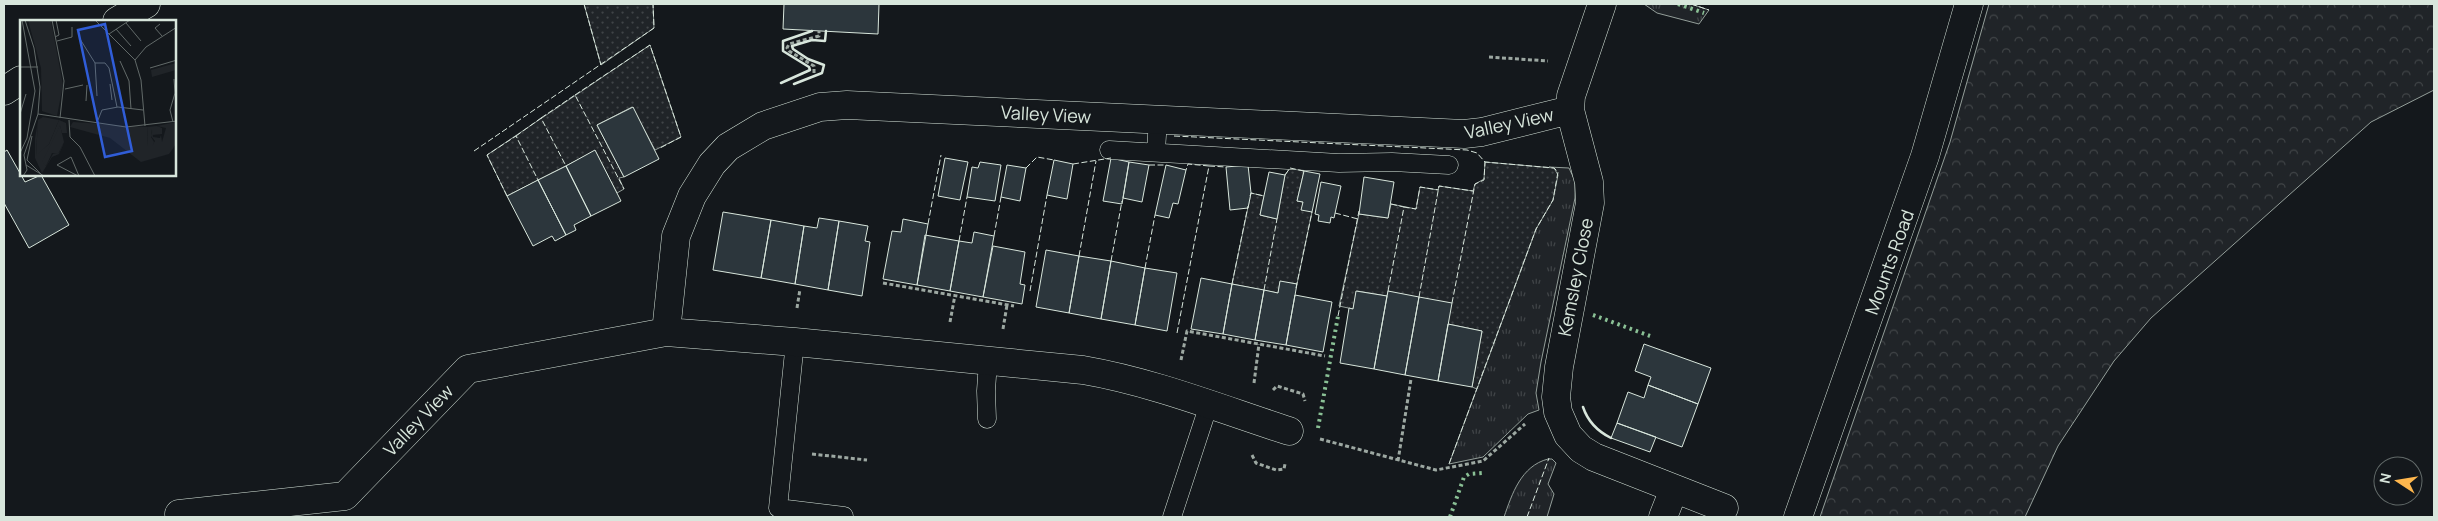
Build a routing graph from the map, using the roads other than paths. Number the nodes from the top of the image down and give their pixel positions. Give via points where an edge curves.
1 (146, 4) edge
2 (1602, 4) edge
3 (1969, 4) edge
4 (119, 20) edge
5 (20, 81) edge
6 (4, 91) edge
7 (1570, 110) junction
8 (1158, 119) junction
9 (1109, 150) dead end
10 (1156, 151) junction
11 (1449, 165) dead end
12 (666, 332) junction
13 (795, 342) junction
14 (988, 361) junction
15 (1209, 404) junction
16 (987, 419) dead end
17 (1289, 431) road end
18 (1674, 489) junction
19 (1724, 508) dead end
20 (179, 514) dead end
21 (844, 516) edge
22 (1172, 517) edge
23 (1664, 517) edge
24 (1798, 517) edge

1 - 4 street
2 - 7 street, Kemsley Close via 1574,82
3 - 24 street, Mounts Road via 1926,156
5 - 6 street
7 - 8 street, Valley View via 1464,134
7 - 18 street, Kemsley Close via 1590,191 1558,367 1558,412 1568,435 1587,454
8 - 10 lane
8 - 12 street, Valley View via 838,105 807,111 763,126 728,147 712,164 692,196 674,242
9 - 10 lane
10 - 11 lane via 1339,163
12 - 13 street, Valley View
12 - 20 street, Valley View via 468,368 345,496
13 - 14 street, Valley View
13 - 21 lane via 778,508
14 - 15 street, Valley View via 1100,373
14 - 16 lane
15 - 17 street, Valley View
15 - 22 lane
18 - 19 street, Kemsley Close
18 - 23 street

